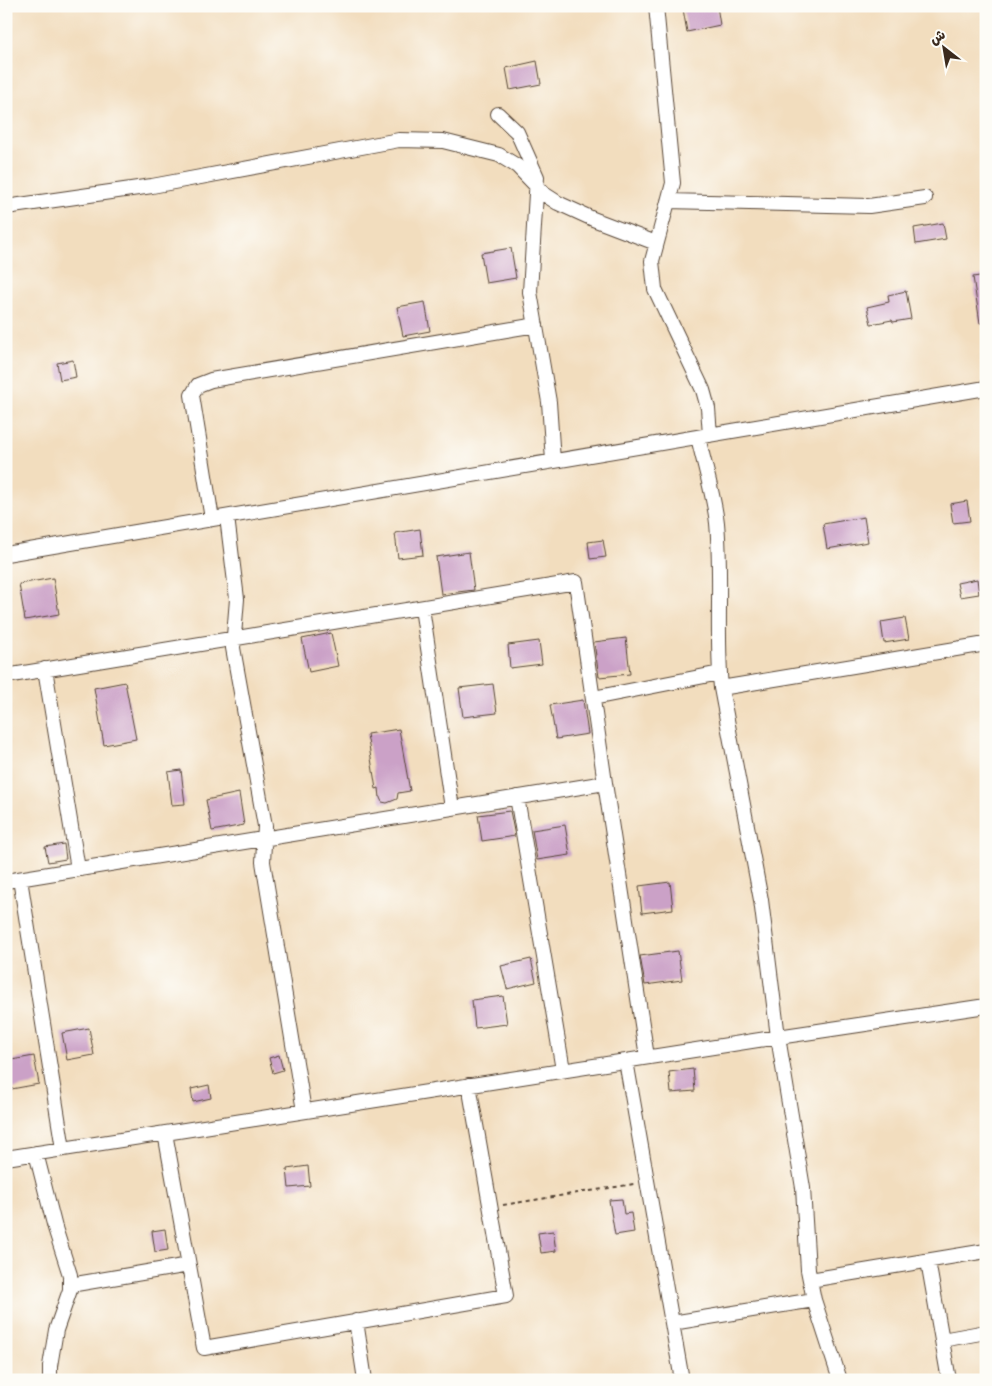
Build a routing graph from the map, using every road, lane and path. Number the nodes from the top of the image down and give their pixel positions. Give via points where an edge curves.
1 (656, 6) edge
2 (498, 114) dead end
3 (537, 186) junction
4 (925, 198) dead end
5 (668, 201) junction
6 (6, 207) edge
7 (656, 243) junction
8 (536, 326) junction
9 (986, 388) edge
10 (704, 436) junction
11 (553, 462) junction
12 (227, 517) junction
13 (212, 519) junction
14 (6, 554) edge
15 (422, 608) junction
16 (234, 638) junction
17 (986, 644) edge
18 (45, 669) junction
19 (720, 674) junction
20 (6, 676) edge
21 (721, 688) junction
22 (592, 698) junction
23 (605, 783) junction
24 (517, 798) junction
25 (452, 808) junction
26 (264, 839) junction
27 (78, 869) junction
28 (20, 879) junction
29 (6, 881) edge
30 (986, 1006) edge
31 (778, 1037) junction
32 (646, 1057) junction
33 (626, 1061) junction
34 (563, 1070) junction
35 (469, 1085) junction
36 (304, 1111) junction
37 (165, 1133) junction
38 (63, 1149) junction
39 (36, 1153) junction
40 (6, 1158) edge
41 (647, 1182) junction
42 (490, 1207) junction
43 (986, 1251) edge
44 (928, 1261) junction
45 (189, 1264) junction
46 (810, 1280) junction
47 (70, 1285) junction
48 (814, 1300) junction
49 (356, 1321) junction
50 (672, 1323) junction
51 (986, 1332) edge
52 (942, 1340) junction
53 (50, 1380) edge
54 (365, 1380) edge
55 (682, 1380) edge
56 (840, 1380) edge
57 (949, 1380) edge

1 - 5 street via 673,183
2 - 3 street via 517,132 537,178
3 - 6 street via 517,166 499,155 443,141 398,140 152,186
3 - 7 street via 558,203
3 - 8 street via 530,292
4 - 5 street via 869,206
5 - 7 street
7 - 10 street via 652,261 655,289 703,390 708,408
8 - 11 street via 549,402
8 - 13 street via 211,380 198,385 192,396
9 - 10 street
10 - 11 street
10 - 19 street via 719,551
11 - 12 street
12 - 13 street
12 - 16 street via 237,599
13 - 14 street
15 - 16 street
15 - 22 street via 576,582
15 - 25 street
16 - 18 street
16 - 26 street via 233,648 265,826
17 - 21 street
18 - 20 street
18 - 27 street
19 - 21 street
19 - 22 street
21 - 31 street via 761,900
22 - 23 street
23 - 24 street
23 - 32 street
24 - 25 street
24 - 34 street
25 - 26 street
26 - 27 street
26 - 36 street via 263,862
27 - 28 street
28 - 29 street
28 - 38 street
30 - 31 street
31 - 32 street
31 - 46 street via 803,1188
32 - 33 street
33 - 34 street
33 - 41 street
34 - 35 street
35 - 36 street
35 - 42 street
36 - 37 street
37 - 38 street
37 - 45 street
38 - 39 street
39 - 40 street
39 - 47 street via 54,1228 70,1274
41 - 42 path
41 - 50 street
42 - 49 street via 506,1296
43 - 44 street
44 - 46 street
44 - 52 street
45 - 47 street
45 - 49 street via 204,1348
46 - 48 street
47 - 53 street via 56,1330
48 - 50 street
48 - 56 street
49 - 54 street
50 - 55 street
51 - 52 street
52 - 57 street

